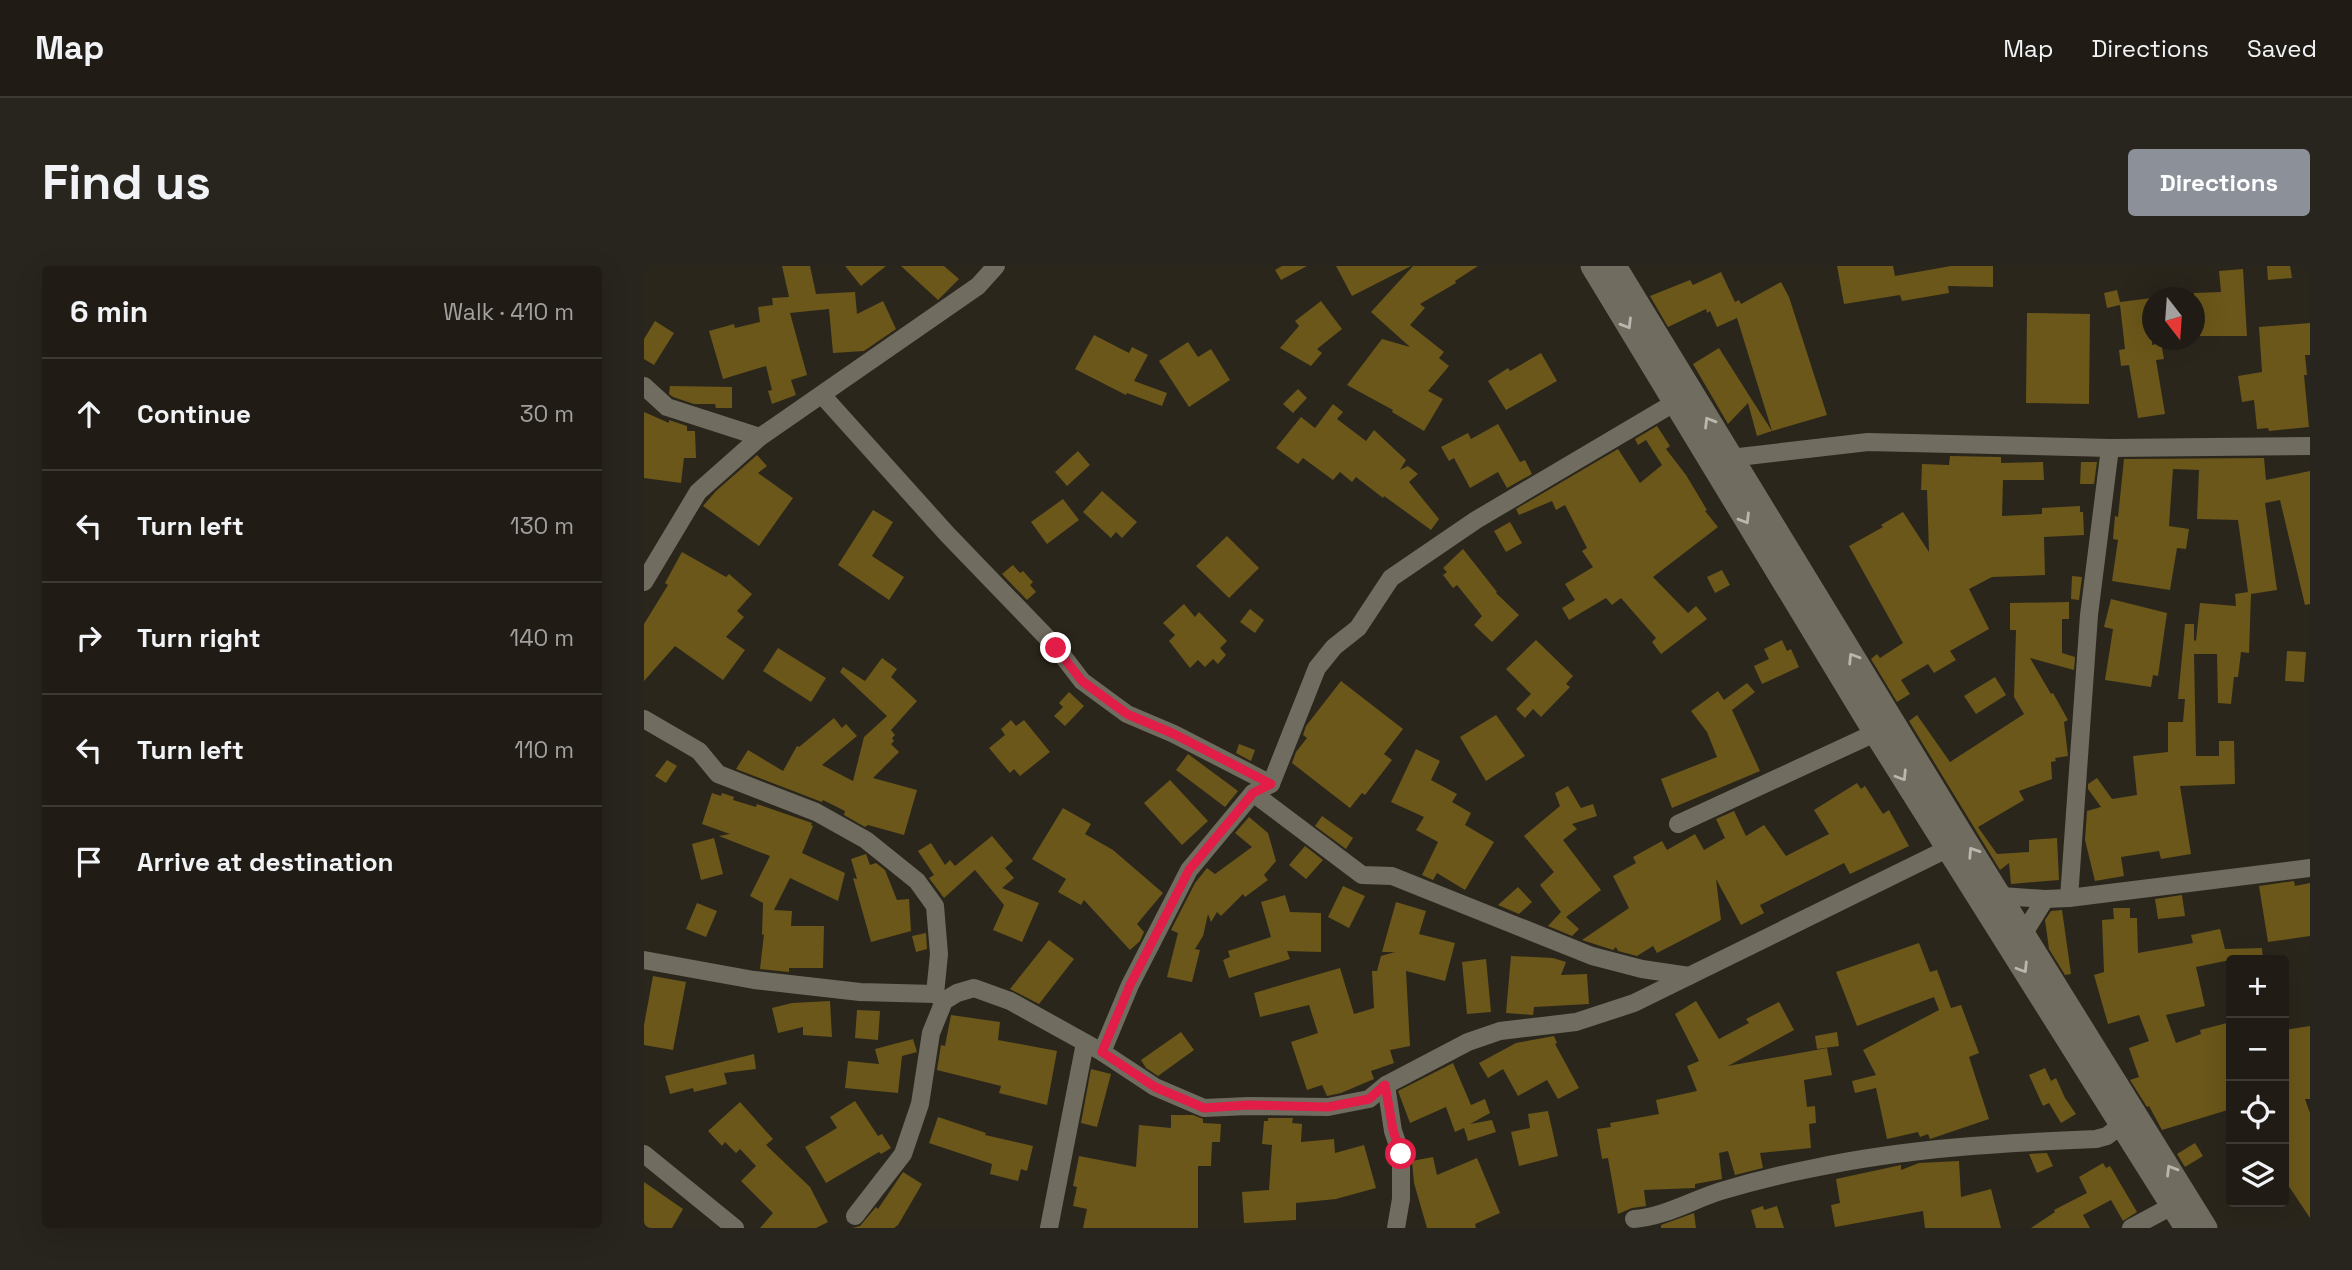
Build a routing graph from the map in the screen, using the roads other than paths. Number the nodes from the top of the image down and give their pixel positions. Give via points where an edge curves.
1 (996, 266) edge
2 (1592, 266) edge
3 (1615, 266) edge
4 (644, 386) edge
5 (822, 395) junction
6 (1674, 403) junction
7 (760, 437) junction
8 (2310, 446) edge
9 (2110, 448) junction
10 (1731, 458) junction
11 (644, 582) edge
12 (644, 719) edge
13 (1875, 733) junction
14 (1271, 784) junction
15 (1253, 793) junction
16 (1678, 824) dead end
17 (1947, 849) junction
18 (2310, 868) edge
19 (2001, 896) junction
20 (2069, 898) junction
21 (2045, 899) junction
22 (2024, 933) junction
23 (644, 960) edge
24 (1689, 976) junction
25 (940, 997) junction
26 (1085, 1043) junction
27 (1102, 1052) junction
28 (1385, 1085) junction
29 (2121, 1125) junction
30 (644, 1154) edge
31 (2172, 1206) junction
32 (855, 1216) dead end
33 (1634, 1219) dead end
34 (735, 1228) edge
35 (1049, 1228) edge
36 (1396, 1228) edge
37 (2131, 1228) edge
38 (2186, 1228) edge
39 (2206, 1228) edge

1 - 5 street via 978,286
2 -> 6 street
10 -> 3 street
4 - 7 street via 667,407
5 - 7 street
5 - 14 street via 1082,681 1127,714
6 -> 13 street
6 - 14 street via 1476,520 1391,578 1358,628 1317,668
7 - 11 street via 698,492
8 - 9 street
9 - 10 street via 1868,442
9 - 20 street via 2089,615
19 -> 10 street
12 - 25 street via 699,751 718,774 816,812 866,840 917,881 935,906
13 - 16 street
13 -> 17 street
14 - 15 street
15 - 24 street via 1363,874 1392,876 1592,956
15 - 27 street via 1189,870 1130,985
17 - 24 street
17 -> 29 street
18 - 20 street
19 - 21 street
19 - 22 street
20 - 21 street
21 - 22 street
39 -> 22 street
23 - 25 street via 754,981
24 - 28 street via 1634,1003 1576,1022 1500,1031 1468,1042
25 - 26 street via 974,988 1010,1001
25 - 32 street via 920,1104 902,1154
26 - 27 street
26 - 35 street
27 - 28 street via 1155,1087 1204,1108 1328,1107 1369,1099
28 - 36 street via 1401,1154
29 - 31 street
29 - 33 street via 2096,1139 1896,1152 1813,1168
30 - 34 street
31 - 37 street
31 - 38 street

